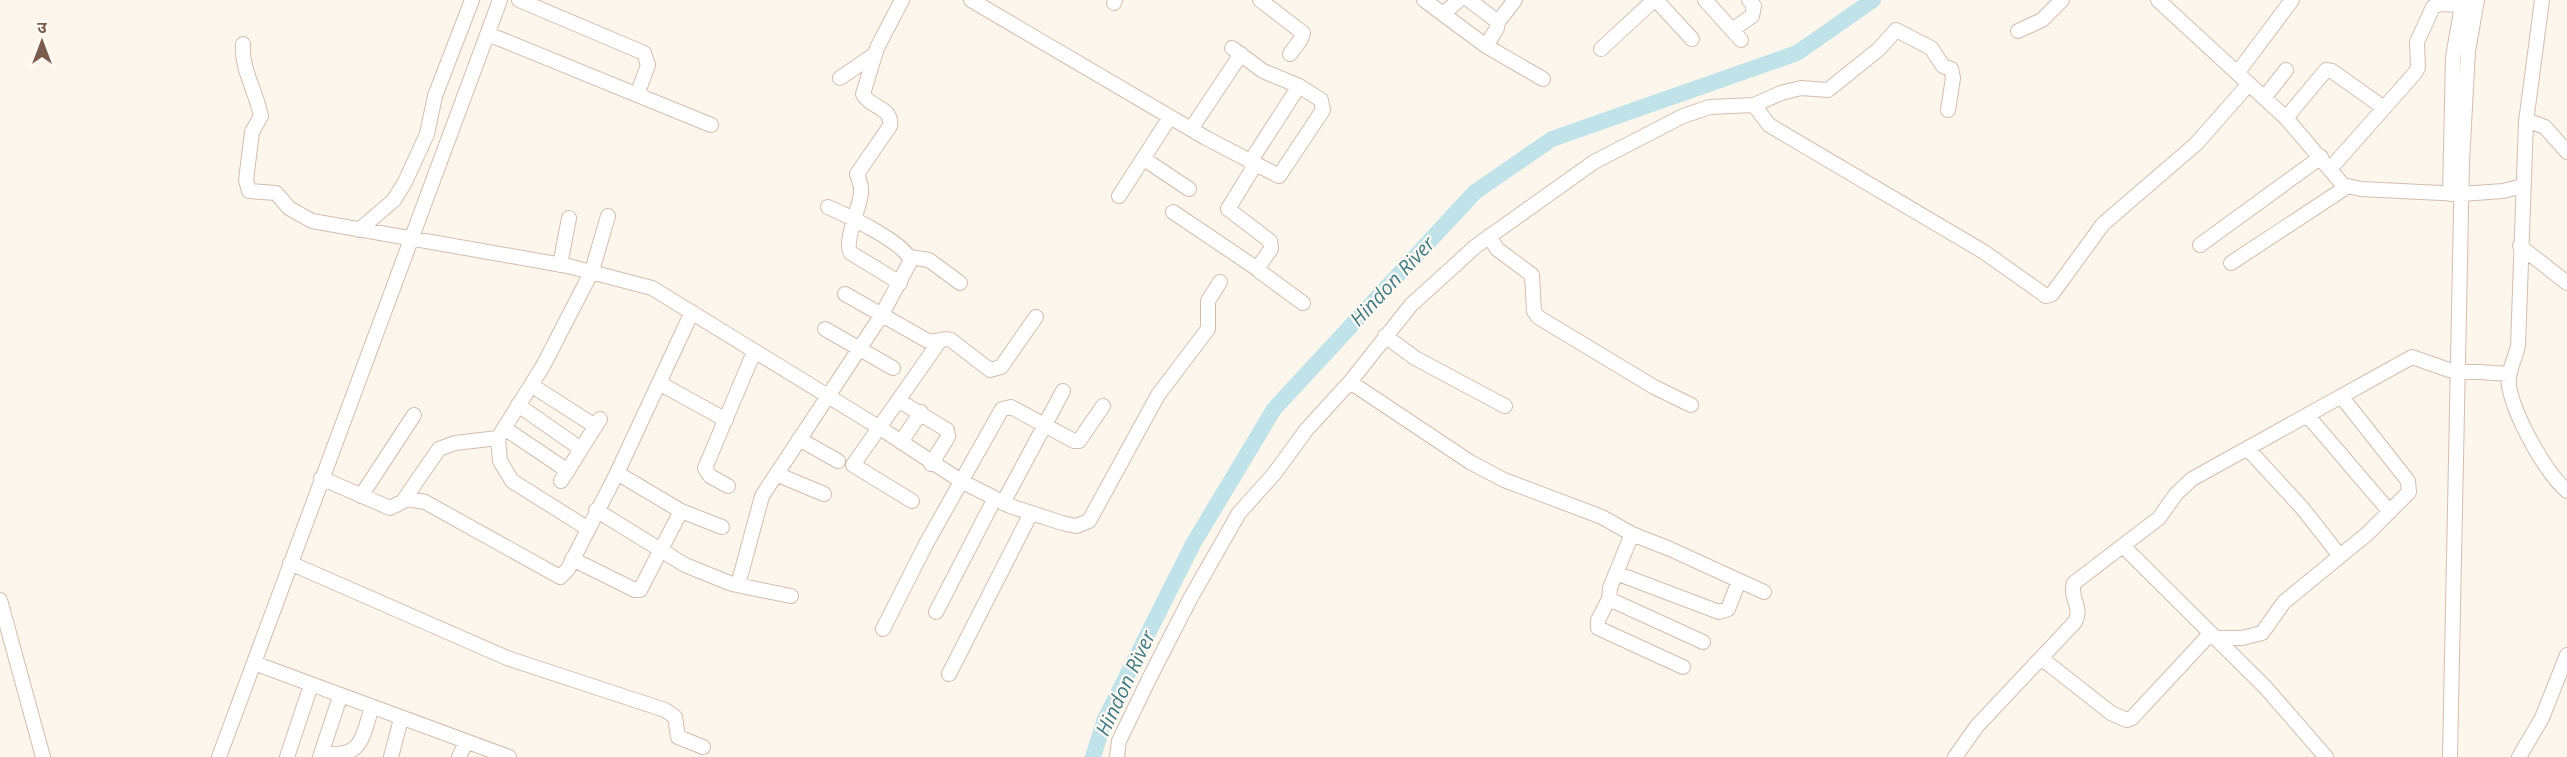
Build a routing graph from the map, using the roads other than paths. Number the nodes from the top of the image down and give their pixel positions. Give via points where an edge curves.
1 (472, 0) edge
2 (500, 0) edge
3 (519, 0) edge
4 (902, 0) edge
5 (970, 0) edge
6 (1260, 0) edge
7 (1424, 0) edge
8 (1459, 0) edge
9 (1469, 0) edge
10 (1515, 0) edge
11 (1655, 0) edge
12 (1705, 0) edge
13 (1749, 0) edge
14 (2062, 0) edge
15 (2158, 0) edge
16 (2292, 0) edge
17 (2477, 0) edge
18 (2542, 0) edge
19 (2463, 2) edge
20 (2434, 3) edge
21 (1443, 14) junction
22 (1498, 22) junction
23 (2018, 31) dead end
24 (488, 34) junction
25 (1692, 39) dead end
26 (243, 44) dead end
27 (1486, 46) junction
28 (1601, 49) dead end
29 (875, 54) junction
30 (1290, 54) dead end
31 (2286, 70) dead end
32 (2238, 72) junction
33 (840, 78) dead end
34 (1543, 79) dead end
35 (2248, 85) junction
36 (1299, 86) junction
37 (637, 94) junction
38 (2264, 98) junction
39 (1754, 105) junction
40 (2384, 108) junction
41 (1948, 110) dead end
42 (1170, 117) junction
43 (2286, 118) junction
44 (2526, 120) junction
45 (711, 125) dead end
46 (1191, 129) junction
47 (2567, 152) edge
48 (1144, 159) junction
49 (2326, 163) junction
50 (1253, 164) junction
51 (2348, 186) junction
52 (2523, 186) junction
53 (1189, 189) dead end
54 (2455, 194) junction
55 (1119, 196) dead end
56 (828, 207) dead end
57 (1173, 212) dead end
58 (608, 216) dead end
59 (569, 219) dead end
60 (856, 220) junction
61 (359, 230) junction
62 (1489, 237) junction
63 (412, 238) junction
64 (2200, 246) dead end
65 (2520, 246) junction
66 (910, 257) junction
67 (2231, 263) dead end
68 (560, 265) junction
69 (1258, 270) junction
70 (592, 271) junction
71 (1220, 282) dead end
72 (900, 283) junction
73 (960, 283) dead end
74 (2567, 283) edge
75 (845, 294) dead end
76 (1303, 303) dead end
77 (692, 312) junction
78 (881, 316) junction
79 (1036, 317) dead end
80 (825, 329) dead end
81 (1385, 336) junction
82 (939, 342) junction
83 (859, 349) junction
84 (754, 352) junction
85 (893, 368) dead end
86 (2457, 370) junction
87 (2509, 374) junction
88 (1350, 382) junction
89 (659, 383) junction
90 (531, 385) junction
91 (1063, 391) dead end
92 (828, 396) junction
93 (2341, 396) junction
94 (898, 400) junction
95 (518, 405) junction
96 (1691, 405) dead end
97 (1102, 406) dead end
98 (1505, 406) dead end
99 (921, 412) junction
100 (414, 415) dead end
101 (2307, 415) junction
102 (726, 420) junction
103 (1044, 425) junction
104 (880, 428) junction
105 (501, 433) junction
106 (799, 439) junction
107 (901, 442) junction
108 (581, 449) junction
109 (2248, 449) junction
110 (838, 461) dead end
111 (931, 464) junction
112 (617, 473) junction
113 (776, 474) junction
114 (321, 478) junction
115 (960, 482) junction
116 (728, 486) dead end
117 (2567, 491) edge
118 (824, 494) dead end
119 (361, 496) junction
120 (403, 501) junction
121 (912, 501) dead end
122 (999, 501) junction
123 (596, 510) junction
124 (681, 511) junction
125 (2390, 512) junction
126 (1031, 513) junction
127 (722, 527) dead end
128 (587, 528) junction
129 (1632, 534) junction
130 (2123, 546) junction
131 (661, 549) junction
132 (2340, 556) junction
133 (572, 559) junction
134 (290, 563) junction
135 (1616, 573) junction
136 (1739, 581) junction
137 (738, 585) junction
138 (1764, 592) dead end
139 (791, 596) dead end
140 (1609, 599) junction
141 (0, 600) edge
142 (936, 612) dead end
143 (884, 629) dead end
144 (2212, 636) junction
145 (1703, 642) dead end
146 (2567, 655) edge
147 (2041, 658) junction
148 (254, 663) junction
149 (1683, 667) dead end
150 (948, 674) dead end
151 (311, 685) junction
152 (340, 697) junction
153 (372, 707) junction
154 (401, 719) junction
155 (466, 742) junction
156 (702, 747) dead end
157 (320, 756) edge
158 (43, 757) edge
159 (219, 757) edge
160 (287, 757) edge
161 (391, 757) edge
162 (459, 757) edge
163 (510, 757) edge
164 (1118, 757) edge
165 (1955, 757) edge
166 (2326, 757) edge
167 (2450, 757) edge
168 (2518, 757) edge

1 - 61 street via 435,96 427,134 405,183 394,200
2 - 24 street
3 - 37 street via 644,53 648,65
4 - 29 street
5 - 42 street
6 - 30 street via 1303,33
7 - 21 street
8 - 21 street
9 - 22 street
10 - 22 street
11 - 25 street
11 - 28 street
12 - 13 street via 1736,35 1752,16 1754,6
14 - 23 street via 2042,20
15 - 32 street
16 - 32 street
17 - 54 street via 2468,51
18 - 44 street
19 - 20 street
19 - 54 street via 2453,64
20 - 40 street via 2417,42 2418,68
21 - 27 street
22 - 27 street
24 - 37 street
24 - 63 street
26 - 61 street via 243,65 254,86 261,116 252,132 246,180 249,190 276,193 288,208 312,220
27 - 34 street
29 - 33 street
29 - 60 street via 864,97 891,119 857,174 861,188
31 - 38 street
32 - 35 street
35 - 38 street
35 - 39 street via 2196,144 2103,224 2052,294 2046,296 1984,252 1769,125
36 - 46 street via 1272,76 1236,51
36 - 50 street
36 - 50 street via 1321,100 1323,110 1279,176
37 - 45 street
38 - 43 street
39 - 41 street via 1790,90 1828,90 1896,30 1931,48 1943,66 1951,69
39 - 62 street via 1710,107 1683,116 1594,162
40 - 43 street via 2332,70 2326,70
40 - 49 street
42 - 46 street
42 - 48 street
43 - 49 street
44 - 47 street via 2545,127
44 - 52 street
46 - 50 street
48 - 53 street
48 - 55 street
49 - 51 street via 2338,180
49 - 64 street
50 - 69 street via 1228,209 1270,241 1271,249
51 - 54 street
51 - 67 street
52 - 54 street via 2503,192
52 - 65 street
54 - 86 street
56 - 60 street
57 - 69 street
58 - 70 street
59 - 68 street
60 - 66 street
60 - 72 street via 848,249
61 - 63 street
62 - 81 street via 1411,305
62 - 96 street via 1497,249 1532,275 1534,311 1538,317
63 - 68 street
63 - 114 street
65 - 74 street
65 - 87 street via 2518,346
66 - 72 street
66 - 73 street via 925,258
68 - 70 street
69 - 76 street
70 - 77 street via 652,288
70 - 90 street
71 - 126 street via 1208,301 1208,329 1158,395 1089,521 1076,526
72 - 78 street
75 - 78 street
77 - 84 street
77 - 89 street
78 - 82 street via 926,340
78 - 83 street
79 - 82 street via 997,370 983,367 951,340
80 - 83 street
81 - 88 street
81 - 98 street via 1423,363
82 - 94 street
83 - 85 street
83 - 92 street
84 - 92 street
84 - 102 street
86 - 87 street
86 - 93 street via 2412,357
86 - 167 street
87 - 117 street via 2515,407 2548,469
88 - 129 street via 1470,462 1537,494 1602,517
88 - 164 street via 1307,429 1226,533 1119,741
89 - 102 street
89 - 112 street
90 - 95 street
90 - 108 street via 597,422
91 - 103 street
92 - 104 street
92 - 106 street
93 - 101 street
93 - 125 street via 2408,481 2409,492
94 - 99 street
94 - 104 street
95 - 105 street
95 - 108 street
97 - 103 street via 1079,441
99 - 107 street
99 - 111 street via 947,430 948,437
100 - 119 street
101 - 109 street
101 - 125 street
102 - 116 street via 705,468 710,476
103 - 115 street via 1011,407 1002,409
103 - 122 street
104 - 107 street
104 - 121 street via 853,465
105 - 108 street via 564,476
105 - 120 street via 439,449
105 - 128 street via 500,461 512,482
106 - 110 street
106 - 113 street
107 - 111 street
109 - 130 street via 2192,479 2158,518
109 - 132 street
111 - 115 street
112 - 123 street
112 - 124 street
113 - 118 street
113 - 137 street via 762,496
114 - 119 street
114 - 134 street
115 - 122 street
115 - 143 street
119 - 120 street via 390,508
120 - 133 street via 425,502 554,576 564,574
122 - 126 street
122 - 142 street
123 - 128 street
123 - 131 street
124 - 127 street
124 - 131 street
125 - 132 street
126 - 150 street
128 - 133 street
129 - 135 street
129 - 136 street
130 - 144 street
130 - 147 street via 2074,583 2078,616
131 - 133 street via 638,591
131 - 137 street via 684,565
132 - 144 street via 2284,602 2262,633 2242,638
134 - 148 street
134 - 156 street via 507,658 665,710 675,717 678,737
135 - 136 street via 1719,612 1728,609
135 - 140 street
136 - 138 street
137 - 139 street
140 - 145 street
140 - 149 street via 1598,628
141 - 158 street
144 - 147 street via 2127,720 2111,713
144 - 166 street via 2266,688
146 - 168 street via 2542,718
147 - 165 street via 1977,726
148 - 151 street
148 - 159 street
151 - 152 street
151 - 160 street
152 - 153 street
152 - 157 street
153 - 154 street
153 - 157 street via 355,752
154 - 155 street
154 - 161 street
155 - 162 street
155 - 163 street

